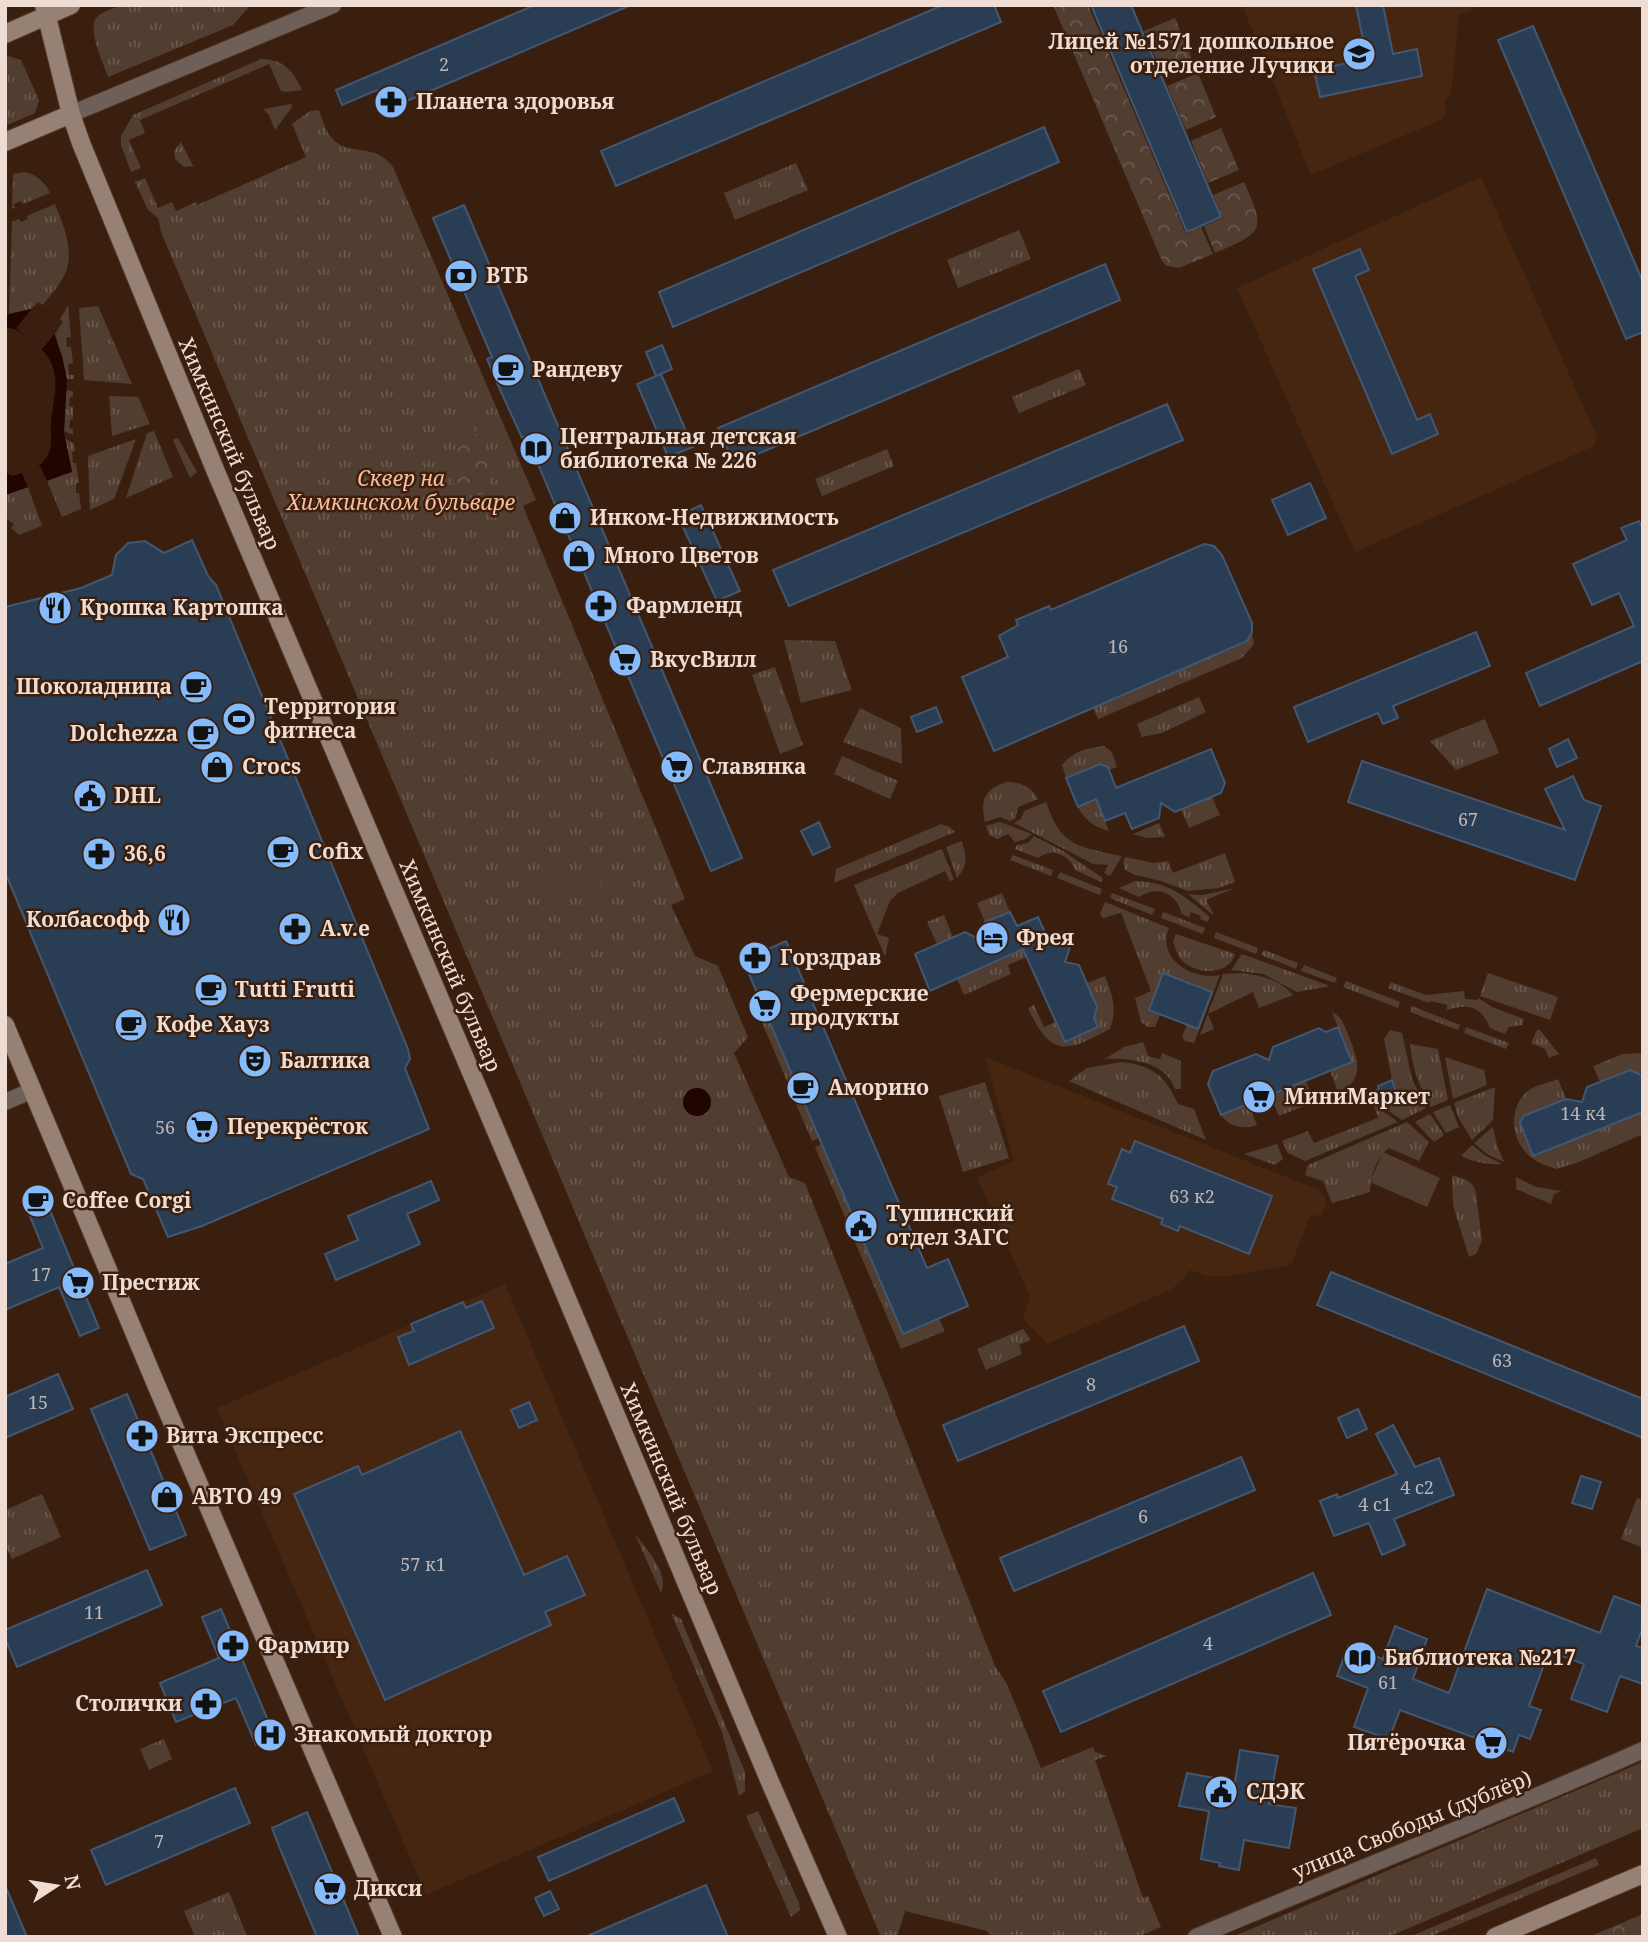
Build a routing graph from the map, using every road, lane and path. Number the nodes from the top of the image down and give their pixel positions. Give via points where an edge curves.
1 (71, 5) edge
2 (333, 5) edge
3 (46, 10) edge
4 (294, 13) edge
5 (5, 34) edge
6 (71, 114) junction
7 (5, 142) edge
8 (5, 1024) edge
9 (33, 1090) junction
10 (5, 1102) edge
11 (1643, 1750) edge
12 (1643, 1874) edge
13 (393, 1937) edge
14 (838, 1937) edge
15 (1196, 1937) edge
16 (1495, 1937) edge

1 - 3 main road
2 - 4 street
3 - 5 main road
3 - 6 main road, Химкинский бульвар
4 - 6 street
6 - 7 main road
6 - 14 main road, Химкинский бульвар via 211,460
8 - 9 main road
9 - 10 street
9 - 13 main road
11 - 15 street, улица Свободы (дублёр) via 1528,1802
12 - 16 main road

